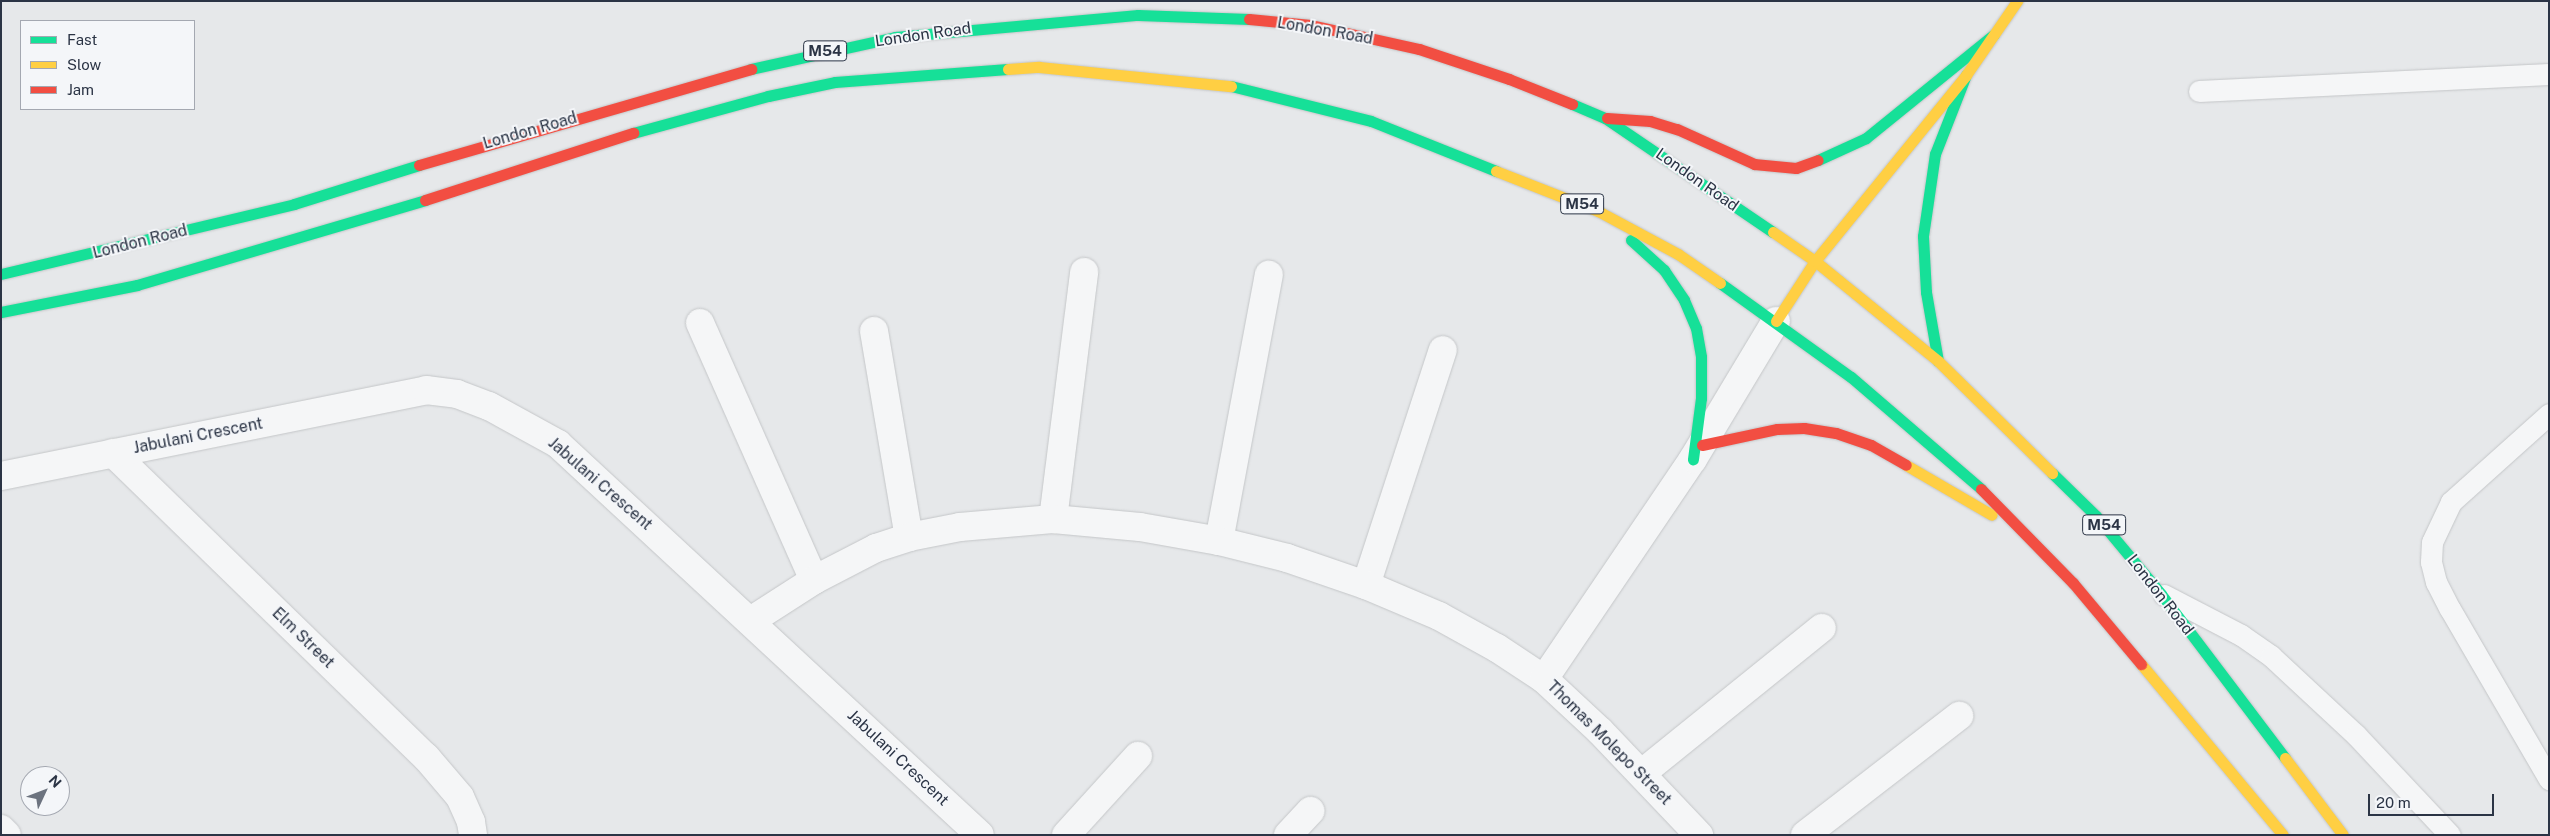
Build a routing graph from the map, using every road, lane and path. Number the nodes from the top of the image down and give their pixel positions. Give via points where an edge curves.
1 (2017, 1) edge
2 (1993, 36) junction
3 (1966, 74) junction
4 (2549, 74) edge
5 (2199, 92) dead end
6 (1606, 118) junction
7 (1598, 211) junction
8 (1815, 261) junction
9 (1084, 272) dead end
10 (1, 274) edge
11 (1269, 275) dead end
12 (1, 312) edge
13 (1776, 321) junction
14 (700, 323) dead end
15 (874, 331) dead end
16 (1443, 350) dead end
17 (1938, 360) junction
18 (2549, 414) edge
19 (1698, 452) junction
20 (114, 453) junction
21 (1, 476) edge
22 (1053, 519) junction
23 (2028, 536) junction
24 (909, 537) junction
25 (1219, 541) junction
26 (814, 580) junction
27 (1366, 585) junction
28 (2161, 594) junction
29 (752, 620) junction
30 (1822, 628) dead end
31 (1544, 679) junction
32 (1959, 716) dead end
33 (1138, 756) dead end
34 (1642, 773) junction
35 (2549, 779) edge
36 (1310, 811) dead end
37 (1, 829) edge
38 (964, 830) edge
39 (8, 835) edge
40 (473, 835) edge
41 (1066, 835) edge
42 (1288, 835) edge
43 (1699, 835) edge
44 (1805, 835) edge
45 (2282, 835) edge
46 (2343, 835) edge
47 (2450, 835) edge

1 - 2 main road
2 - 3 main road
2 - 6 main road via 1866,138 1842,152 1796,168 1754,164 1677,129 1650,122
3 - 8 main road
3 - 17 main road via 1935,154 1923,236 1926,292
4 - 5 lane
6 - 8 main road, London Road / M54
6 - 10 main road, London Road / M54 via 1509,79 1419,49 1311,25 1233,17 1138,15 979,27 895,37 799,56 504,138 294,204
7 - 12 main road, London Road / M54 via 1371,121 1230,86 1039,67 896,75 835,82 768,96 590,145 487,182 138,285
7 - 13 main road, London Road / M54 via 1678,254
7 - 19 main road via 1664,270 1684,300 1696,328 1701,357
8 - 13 main road
8 - 17 main road, London Road / M54
9 - 22 street
11 - 25 street
13 - 19 street
13 - 23 main road, London Road / M54 via 1851,378 1960,469
14 - 26 street
15 - 24 street
16 - 27 street
17 - 28 main road, London Road / M54 via 2096,516
18 - 35 lane via 2451,502 2432,542 2431,562 2439,588
19 - 23 main road via 1778,430 1804,428 1836,433 1871,445
19 - 31 street
20 - 21 street, Jabulani Crescent
20 - 29 street, Jabulani Crescent via 426,390 457,394 520,422 558,444
20 - 40 street, Elm Street via 426,758 460,797
22 - 24 street, Thomas Molepo Street via 960,527
22 - 25 street, Thomas Molepo Street via 1140,527
23 - 45 main road, London Road / M54 via 2074,583
24 - 26 street, Thomas Molepo Street via 854,558
25 - 27 street, Thomas Molepo Street via 1287,558
26 - 29 street, Thomas Molepo Street
27 - 31 street, Thomas Molepo Street via 1439,616
28 - 46 main road, London Road / M54
28 - 47 lane via 2241,635 2271,656 2356,735
29 - 38 street, Jabulani Crescent
30 - 34 street
31 - 34 street, Thomas Molepo Street
32 - 44 street
33 - 41 street
34 - 43 street, Thomas Molepo Street
36 - 42 street
37 - 39 street

